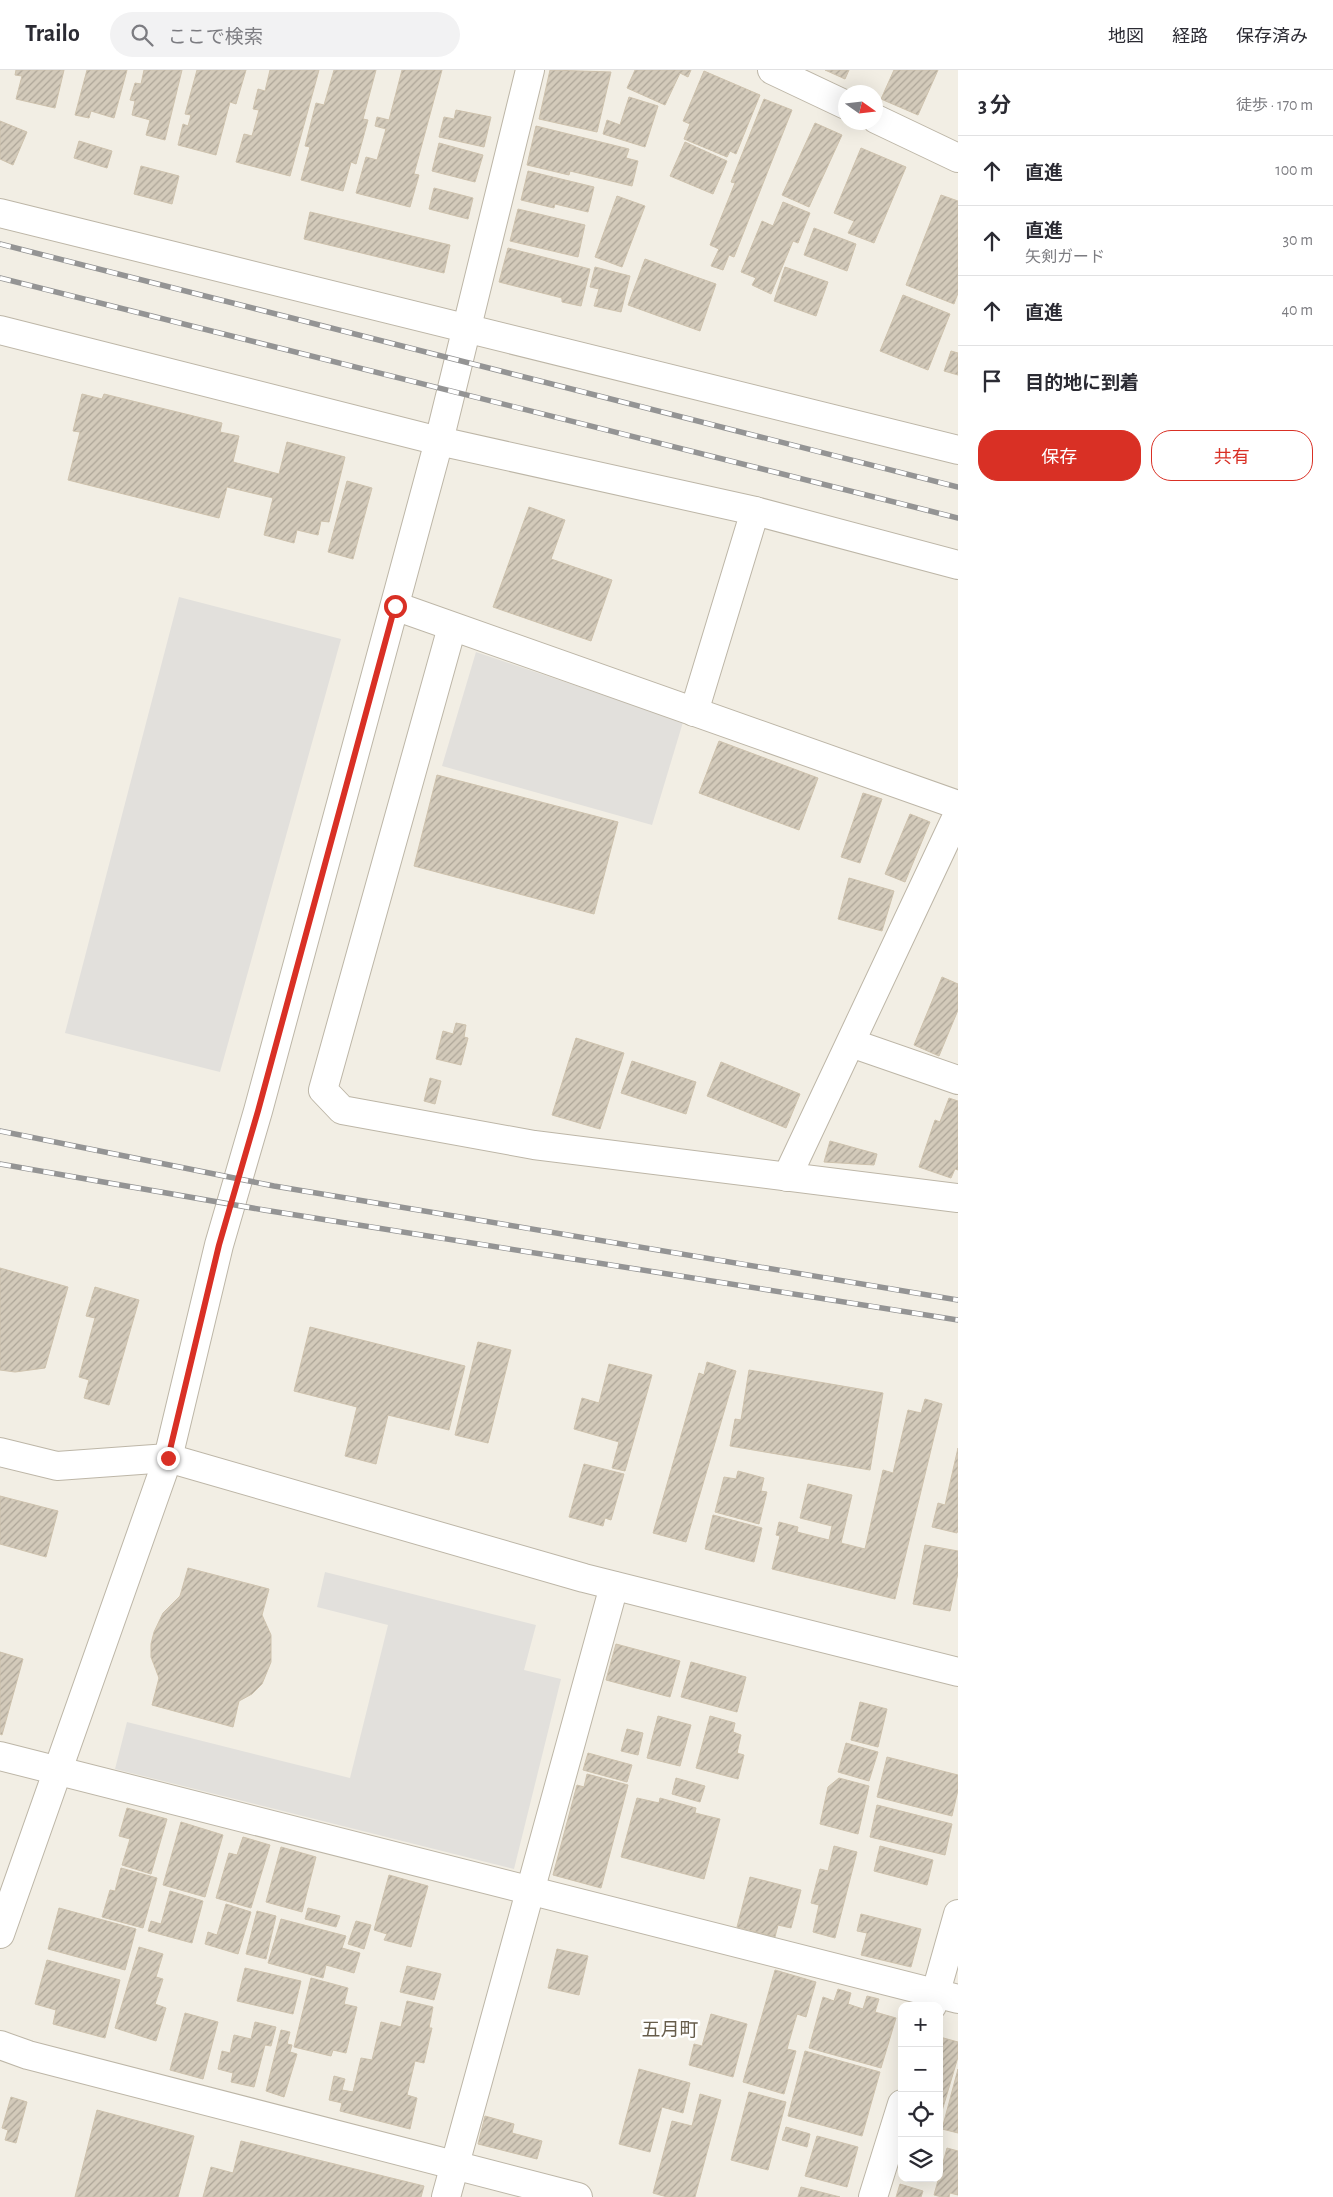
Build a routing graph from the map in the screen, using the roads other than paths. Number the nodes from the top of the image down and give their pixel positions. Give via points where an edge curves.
1 (530, 70) edge
2 (772, 70) edge
3 (838, 101) edge
4 (883, 122) edge
5 (958, 158) edge
6 (0, 213) edge
7 (468, 328) junction
8 (0, 330) edge
9 (439, 441) junction
10 (958, 450) edge
11 (755, 511) junction
12 (958, 565) edge
13 (395, 606) junction
14 (452, 626) junction
15 (694, 712) junction
16 (958, 805) edge
17 (958, 814) edge
18 (850, 1043) junction
19 (958, 1080) edge
20 (787, 1178) junction
21 (958, 1198) edge
22 (0, 1452) edge
23 (168, 1458) junction
24 (614, 1586) junction
25 (958, 1672) edge
26 (0, 1756) edge
27 (57, 1771) junction
28 (531, 1891) junction
29 (958, 1914) edge
30 (0, 1934) edge
31 (942, 1999) edge
32 (0, 2045) edge
33 (898, 2117) edge
34 (454, 2165) junction
35 (446, 2197) edge
36 (578, 2197) edge
37 (873, 2197) edge

1 - 7 street
2 - 3 street
4 - 5 street
6 - 7 street
7 - 9 street
7 - 10 street
8 - 9 street
9 - 11 street
9 - 13 street
11 - 12 street
11 - 15 street
13 - 14 street
13 - 23 street via 219,1245
14 - 15 street
14 - 20 street via 323,1090 342,1110 534,1144
15 - 16 street
17 - 18 street
18 - 19 street
18 - 20 street
20 - 21 street
22 - 23 street via 58,1466
23 - 24 street
23 - 27 street
24 - 25 street
24 - 28 street
26 - 27 street
27 - 28 street
27 - 30 street
28 - 31 street
28 - 34 street
29 - 31 street
32 - 34 street via 28,2055
33 - 37 street
34 - 35 street
34 - 36 street

